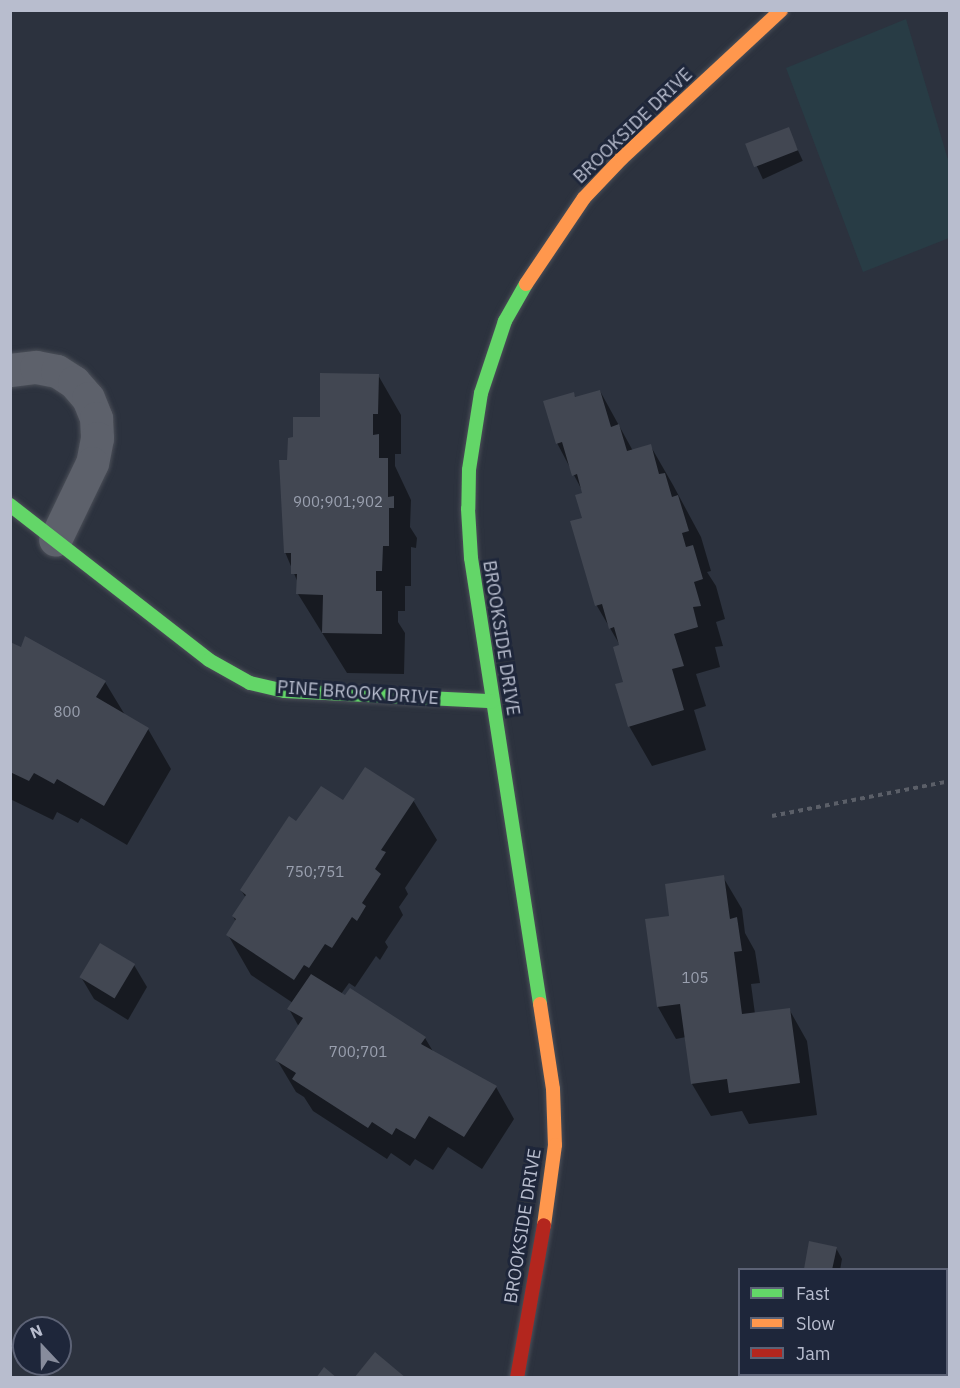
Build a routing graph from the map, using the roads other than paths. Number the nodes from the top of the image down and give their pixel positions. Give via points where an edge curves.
1 (781, 10) edge
2 (10, 370) edge
3 (10, 505) edge
4 (55, 540) junction
5 (493, 701) junction
6 (516, 1377) edge

1 - 5 street, BROOKSIDE DRIVE via 621,158 584,198 539,261 505,321 481,393 473,433 468,500 471,558
2 - 4 street via 36,367 57,371 88,398 96,418 92,463
3 - 4 street, PINE BROOK DRIVE
4 - 5 street, PINE BROOK DRIVE via 209,660 250,683 285,691
5 - 6 street, BROOKSIDE DRIVE via 553,1089 549,1199

